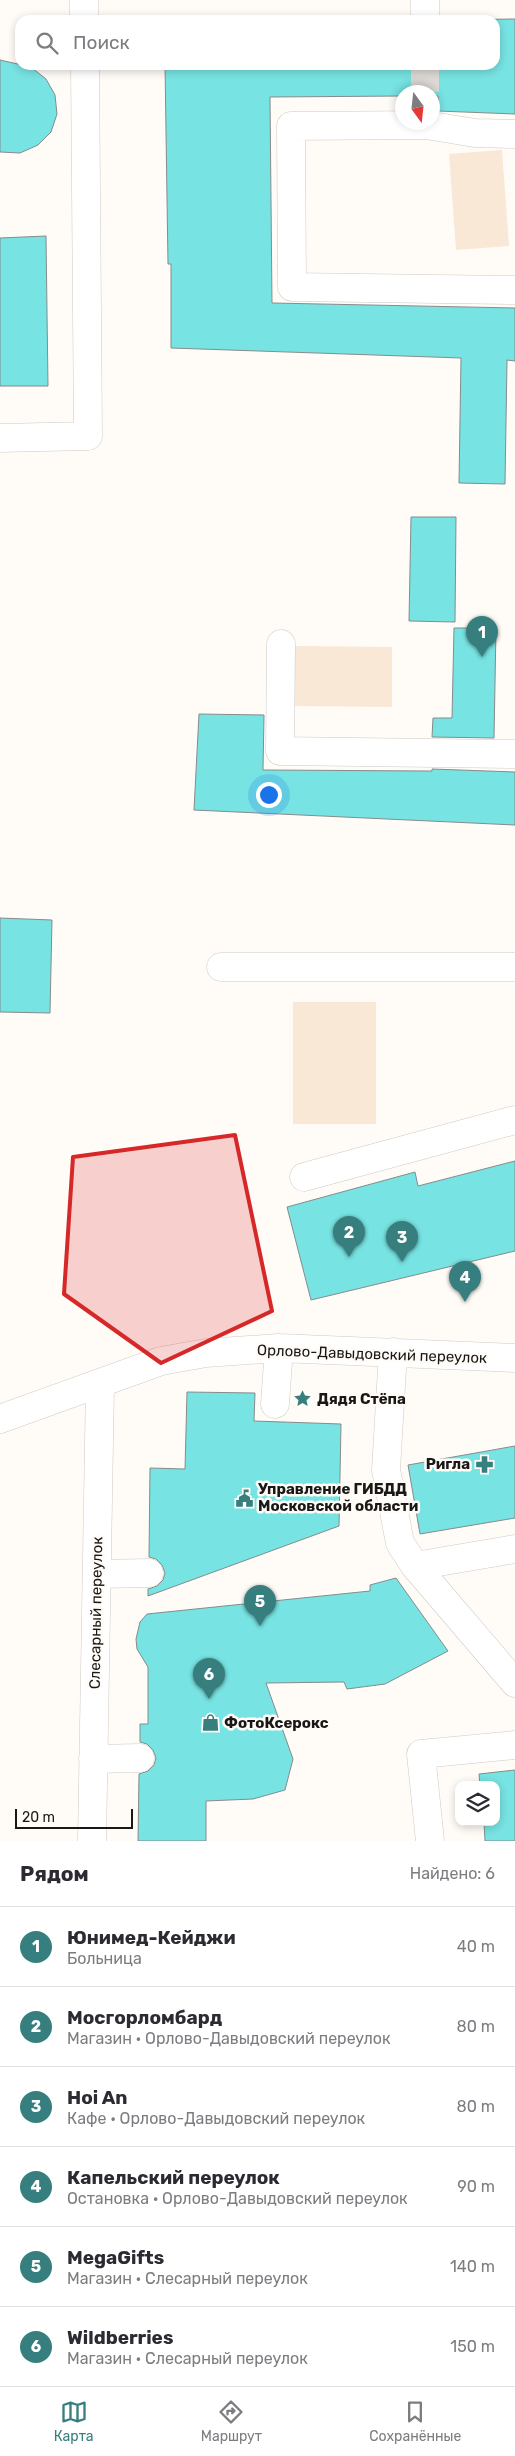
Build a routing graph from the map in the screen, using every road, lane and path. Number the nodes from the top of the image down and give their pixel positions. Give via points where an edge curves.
1 (84, 0) edge
2 (425, 0) edge
3 (84, 15) edge
4 (425, 15) edge
5 (86, 70) edge
6 (395, 124) edge
7 (440, 127) edge
8 (515, 134) edge
9 (515, 290) edge
10 (0, 438) edge
11 (281, 644) dead end
12 (515, 754) edge
13 (221, 967) dead end
14 (515, 967) edge
15 (515, 1120) edge
16 (304, 1177) dead end
17 (279, 1348) junction
18 (393, 1352) junction
19 (515, 1358) edge
20 (100, 1384) junction
21 (275, 1404) dead end
22 (0, 1419) edge
23 (515, 1549) edge
24 (415, 1566) junction
25 (149, 1573) dead end
26 (97, 1574) junction
27 (515, 1683) edge
28 (515, 1745) edge
29 (140, 1758) dead end
30 (93, 1759) junction
31 (92, 1841) edge
32 (430, 1841) edge

1 - 3 street
2 - 4 street
5 - 10 street via 88,436
6 - 9 street via 291,126 292,286
7 - 8 street via 474,133
11 - 12 street via 280,751
13 - 14 street
15 - 16 street
17 - 18 street, Орлово-Давыдовский переулок
17 - 20 street, Орлово-Давыдовский переулок via 206,1353 162,1361
17 - 21 street
18 - 19 street, Орлово-Давыдовский переулок
18 - 24 street via 386,1470 400,1543
20 - 22 street, Орлово-Давыдовский переулок
20 - 26 street, Слесарный переулок
23 - 24 street
24 - 27 street
25 - 26 street
26 - 30 street, Слесарный переулок
28 - 32 street via 422,1754
29 - 30 street
30 - 31 street, Слесарный переулок

